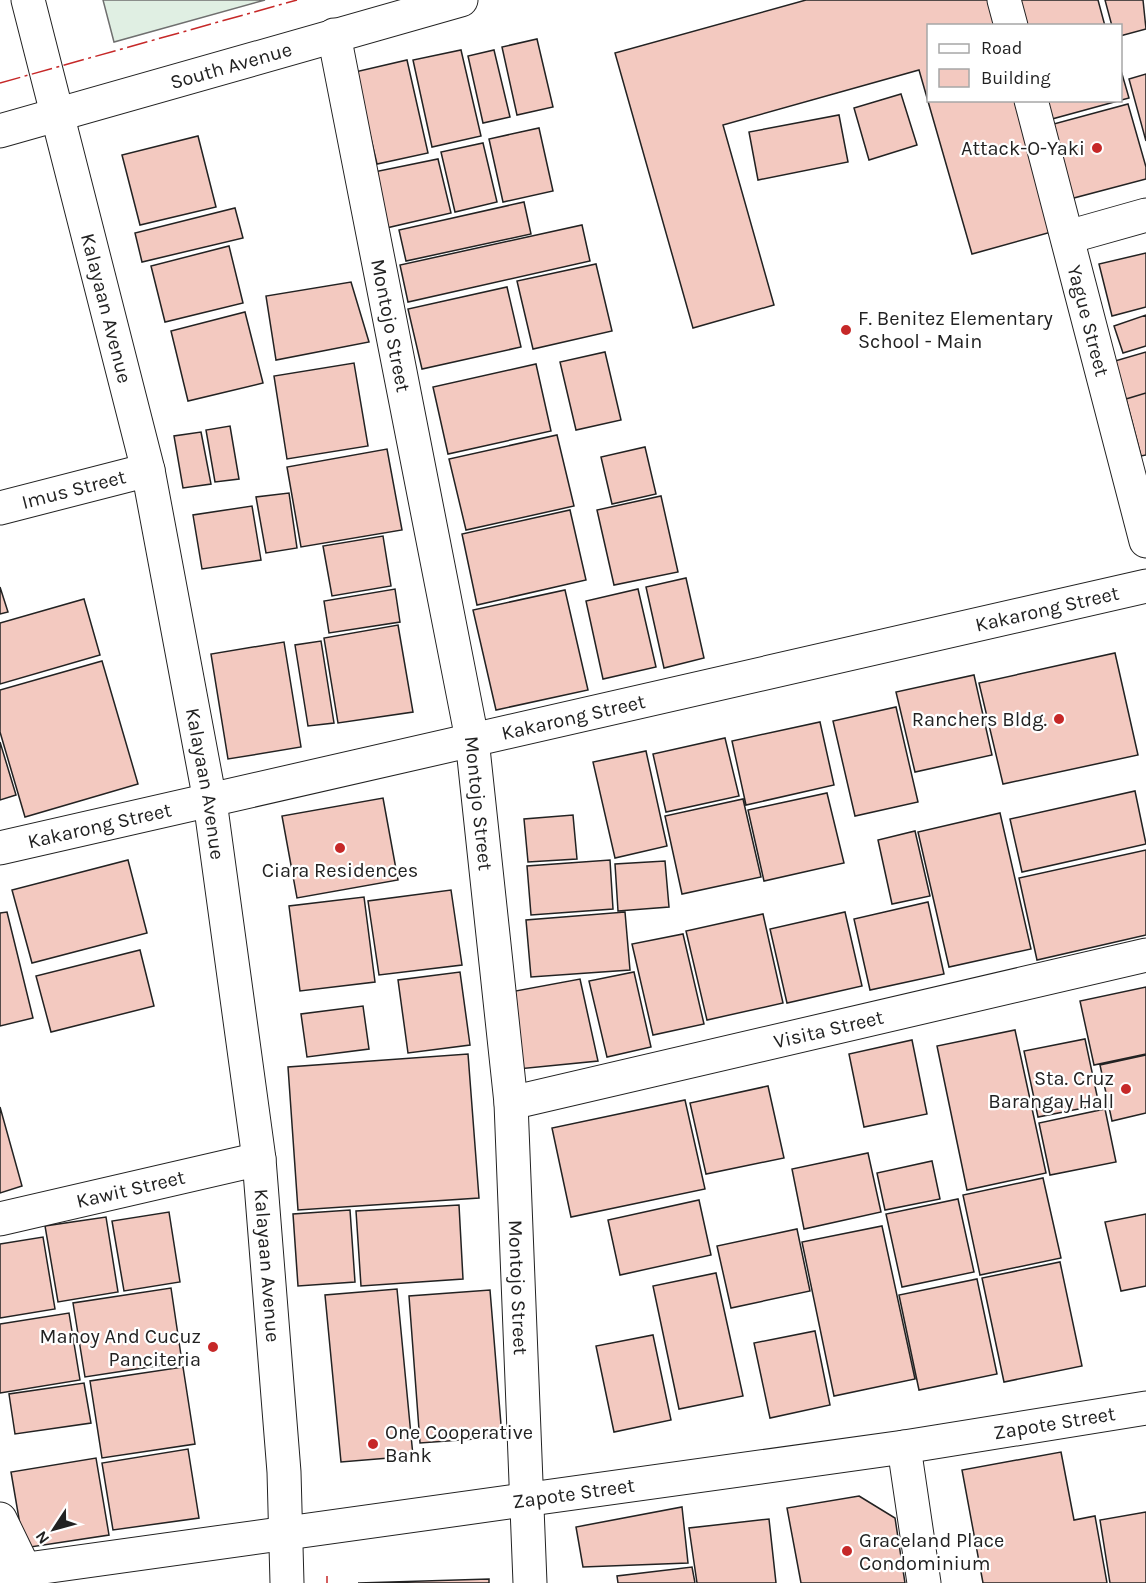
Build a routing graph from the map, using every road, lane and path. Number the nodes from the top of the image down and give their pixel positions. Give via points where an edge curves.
1 (28, 0) edge
2 (460, 0) edge
3 (1004, 0) edge
4 (1010, 24) edge
5 (334, 35) junction
6 (1032, 102) edge
7 (57, 113) junction
8 (0, 131) edge
9 (1146, 215) edge
10 (1068, 237) junction
11 (148, 470) junction
12 (0, 508) edge
13 (1146, 541) edge
14 (1146, 586) edge
15 (472, 739) junction
16 (210, 801) junction
17 (0, 848) edge
18 (1146, 955) edge
19 (511, 1103) junction
20 (259, 1159) junction
21 (0, 1219) edge
22 (1146, 1408) edge
23 (904, 1447) junction
24 (527, 1498) junction
25 (0, 1519) edge
26 (285, 1532) junction
27 (19, 1575) edge
28 (287, 1583) edge
29 (530, 1583) edge
30 (924, 1583) edge

1 - 7 street, Kalayaan Avenue
2 - 5 street, South Avenue
3 - 4 street
5 - 7 street, South Avenue
5 - 15 street, Montojo Street
6 - 10 street, Yague Street
7 - 8 street, South Avenue
7 - 11 street, Kalayaan Avenue
9 - 10 street
10 - 13 street, Yague Street
11 - 12 street, Imus Street
11 - 16 street, Kalayaan Avenue
14 - 15 street, Kakarong Street
15 - 16 street, Kakarong Street
15 - 19 street, Montojo Street
16 - 17 street, Kakarong Street
16 - 20 street, Kalayaan Avenue
18 - 19 street, Visita Street
19 - 24 street, Montojo Street
20 - 21 street, Kawit Street
20 - 26 street, Kalayaan Avenue via 284,1472
22 - 23 street, Zapote Street
23 - 24 street, Zapote Street
23 - 30 street
24 - 26 street, Zapote Street
24 - 29 street, Montojo Street
25 - 27 street
26 - 27 street, Zapote Street
26 - 28 street, Kalayaan Avenue

